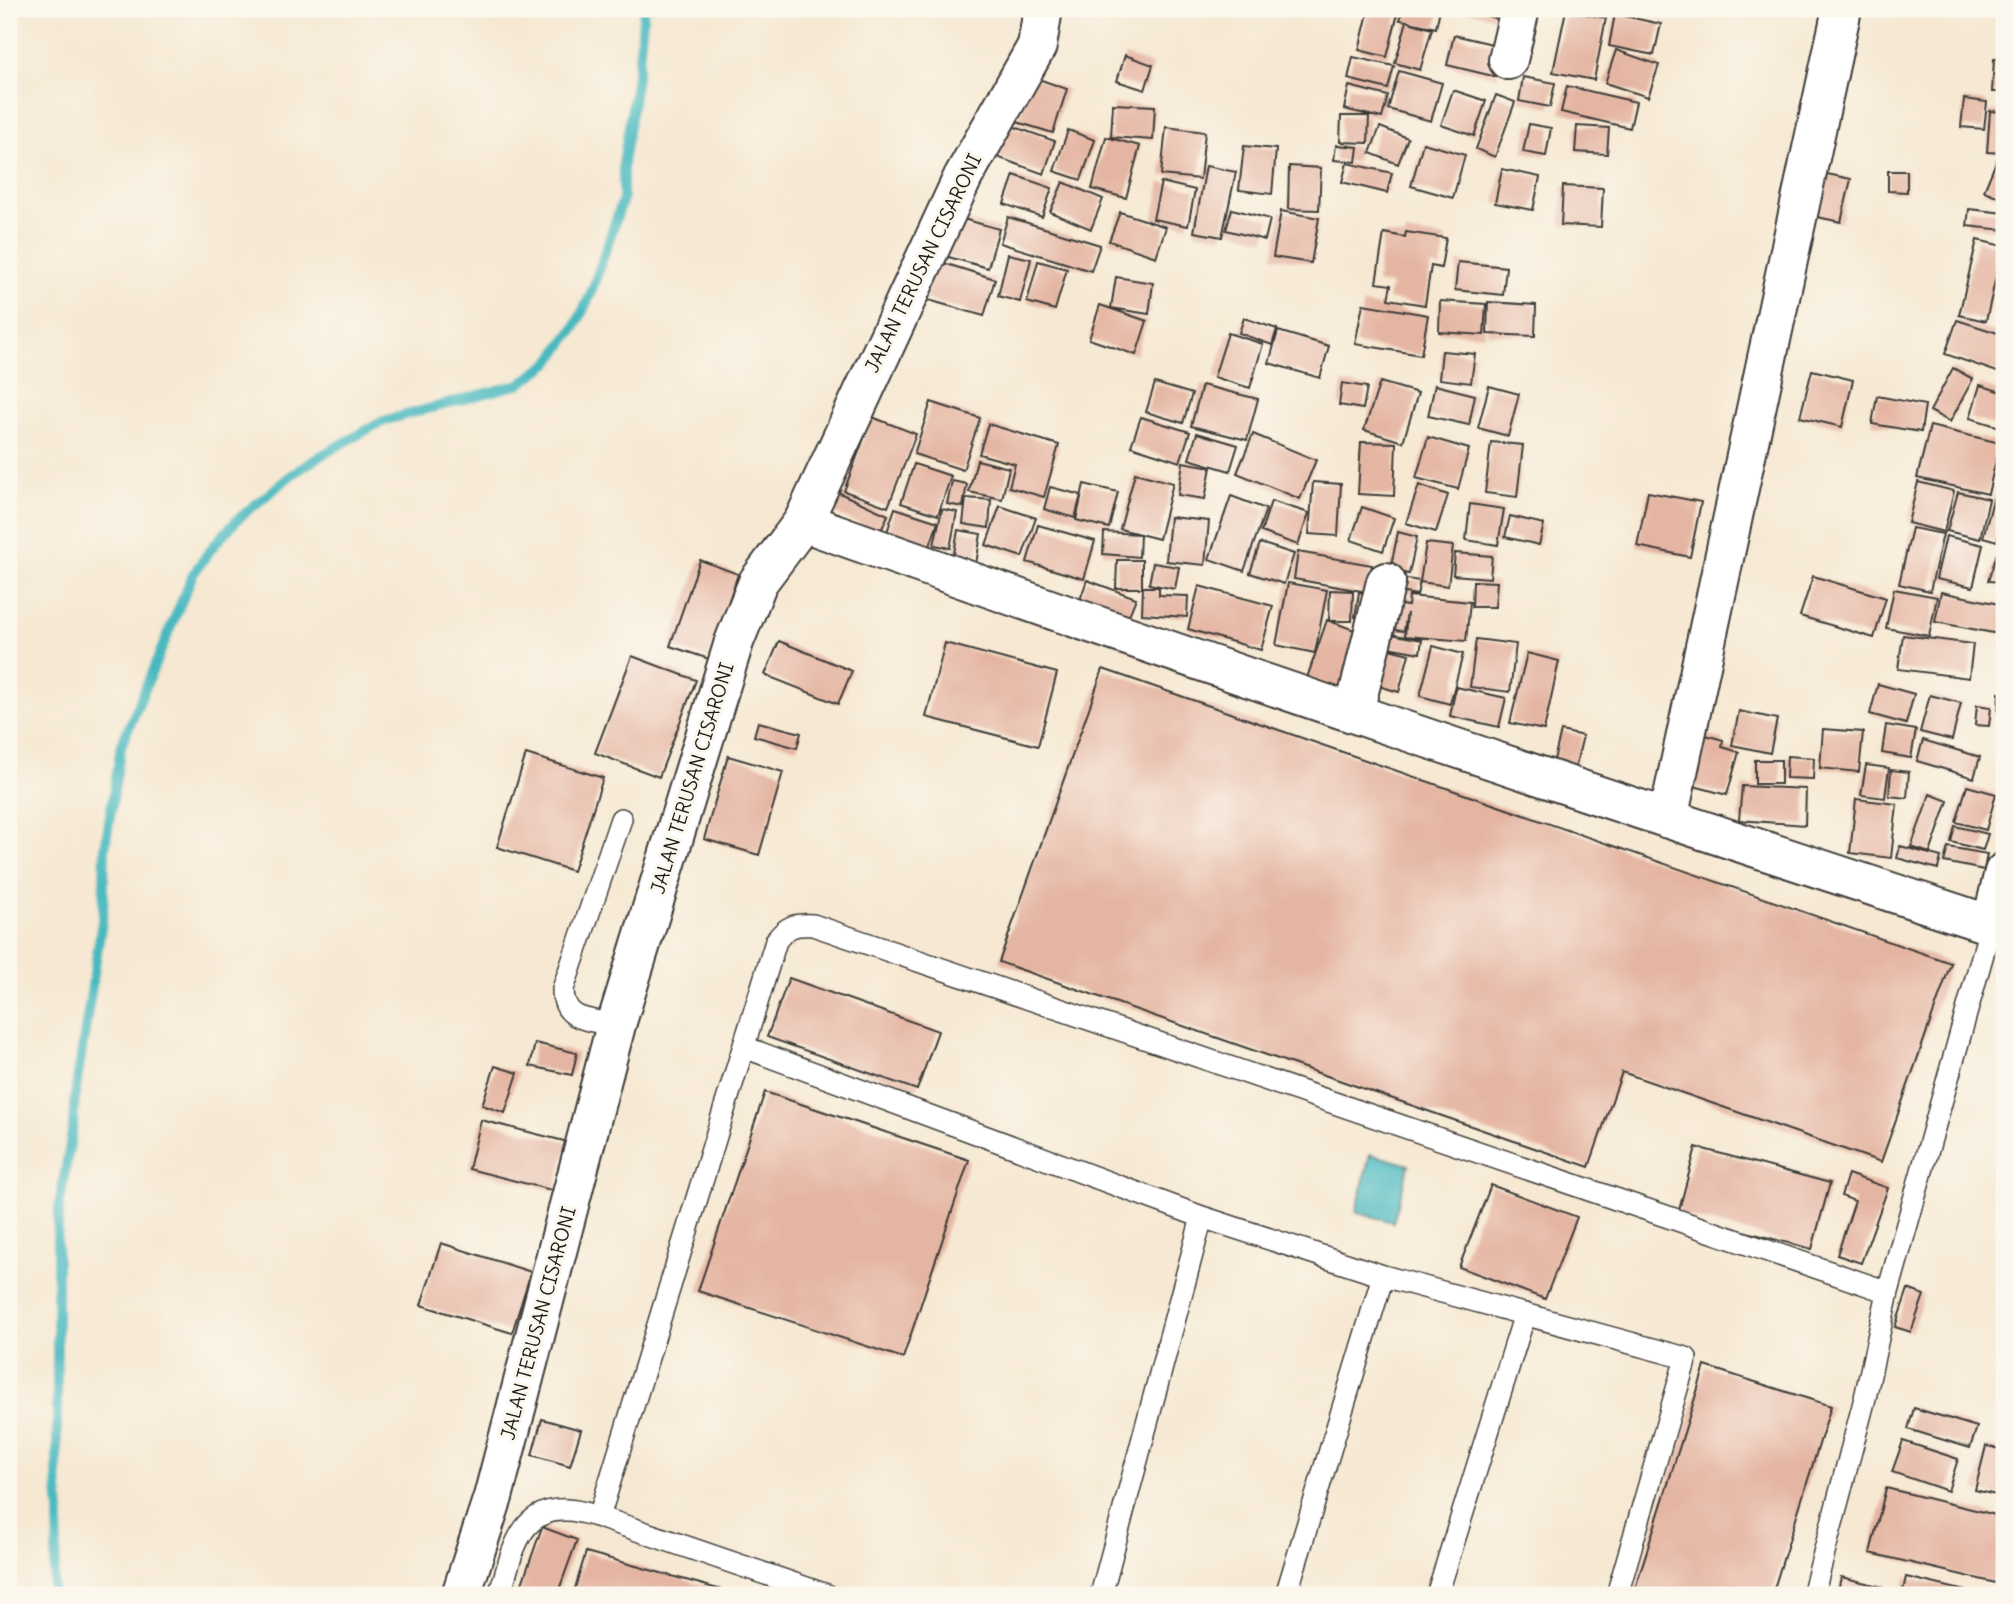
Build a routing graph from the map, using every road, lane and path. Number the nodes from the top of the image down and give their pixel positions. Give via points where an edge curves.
1 (1043, 9) edge
2 (1520, 9) edge
3 (1842, 9) edge
4 (1508, 60) dead end
5 (803, 522) junction
6 (1386, 582) dead end
7 (1354, 712) junction
8 (621, 819) dead end
9 (1668, 819) junction
10 (2004, 872) edge
11 (1991, 925) junction
12 (615, 1025) junction
13 (744, 1047) junction
14 (1202, 1217) junction
15 (1383, 1276) junction
16 (1888, 1293) junction
17 (1525, 1314) junction
18 (599, 1517) junction
19 (461, 1595) edge
20 (499, 1595) edge
21 (827, 1595) edge
22 (1101, 1595) edge
23 (1286, 1595) edge
24 (1437, 1595) edge
25 (1617, 1595) edge
26 (1814, 1595) edge

1 - 5 street, JALAN TERUSAN CISARONI via 1037,46 962,177
2 - 4 street
3 - 9 street
5 - 7 street
5 - 12 street, JALAN TERUSAN CISARONI via 758,582 734,642
6 - 7 street
7 - 9 street
8 - 12 lane via 562,989 562,1003 571,1014
9 - 11 street
10 - 11 street
11 - 16 lane
12 - 19 street, JALAN TERUSAN CISARONI via 493,1497
13 - 14 lane
13 - 16 lane via 776,941 786,928 813,925
13 - 18 lane
14 - 15 lane
14 - 22 lane
15 - 17 lane
15 - 23 lane
16 - 26 lane
17 - 24 lane
17 - 25 lane via 1686,1358
18 - 20 lane via 547,1510 531,1519 520,1534
18 - 21 lane

